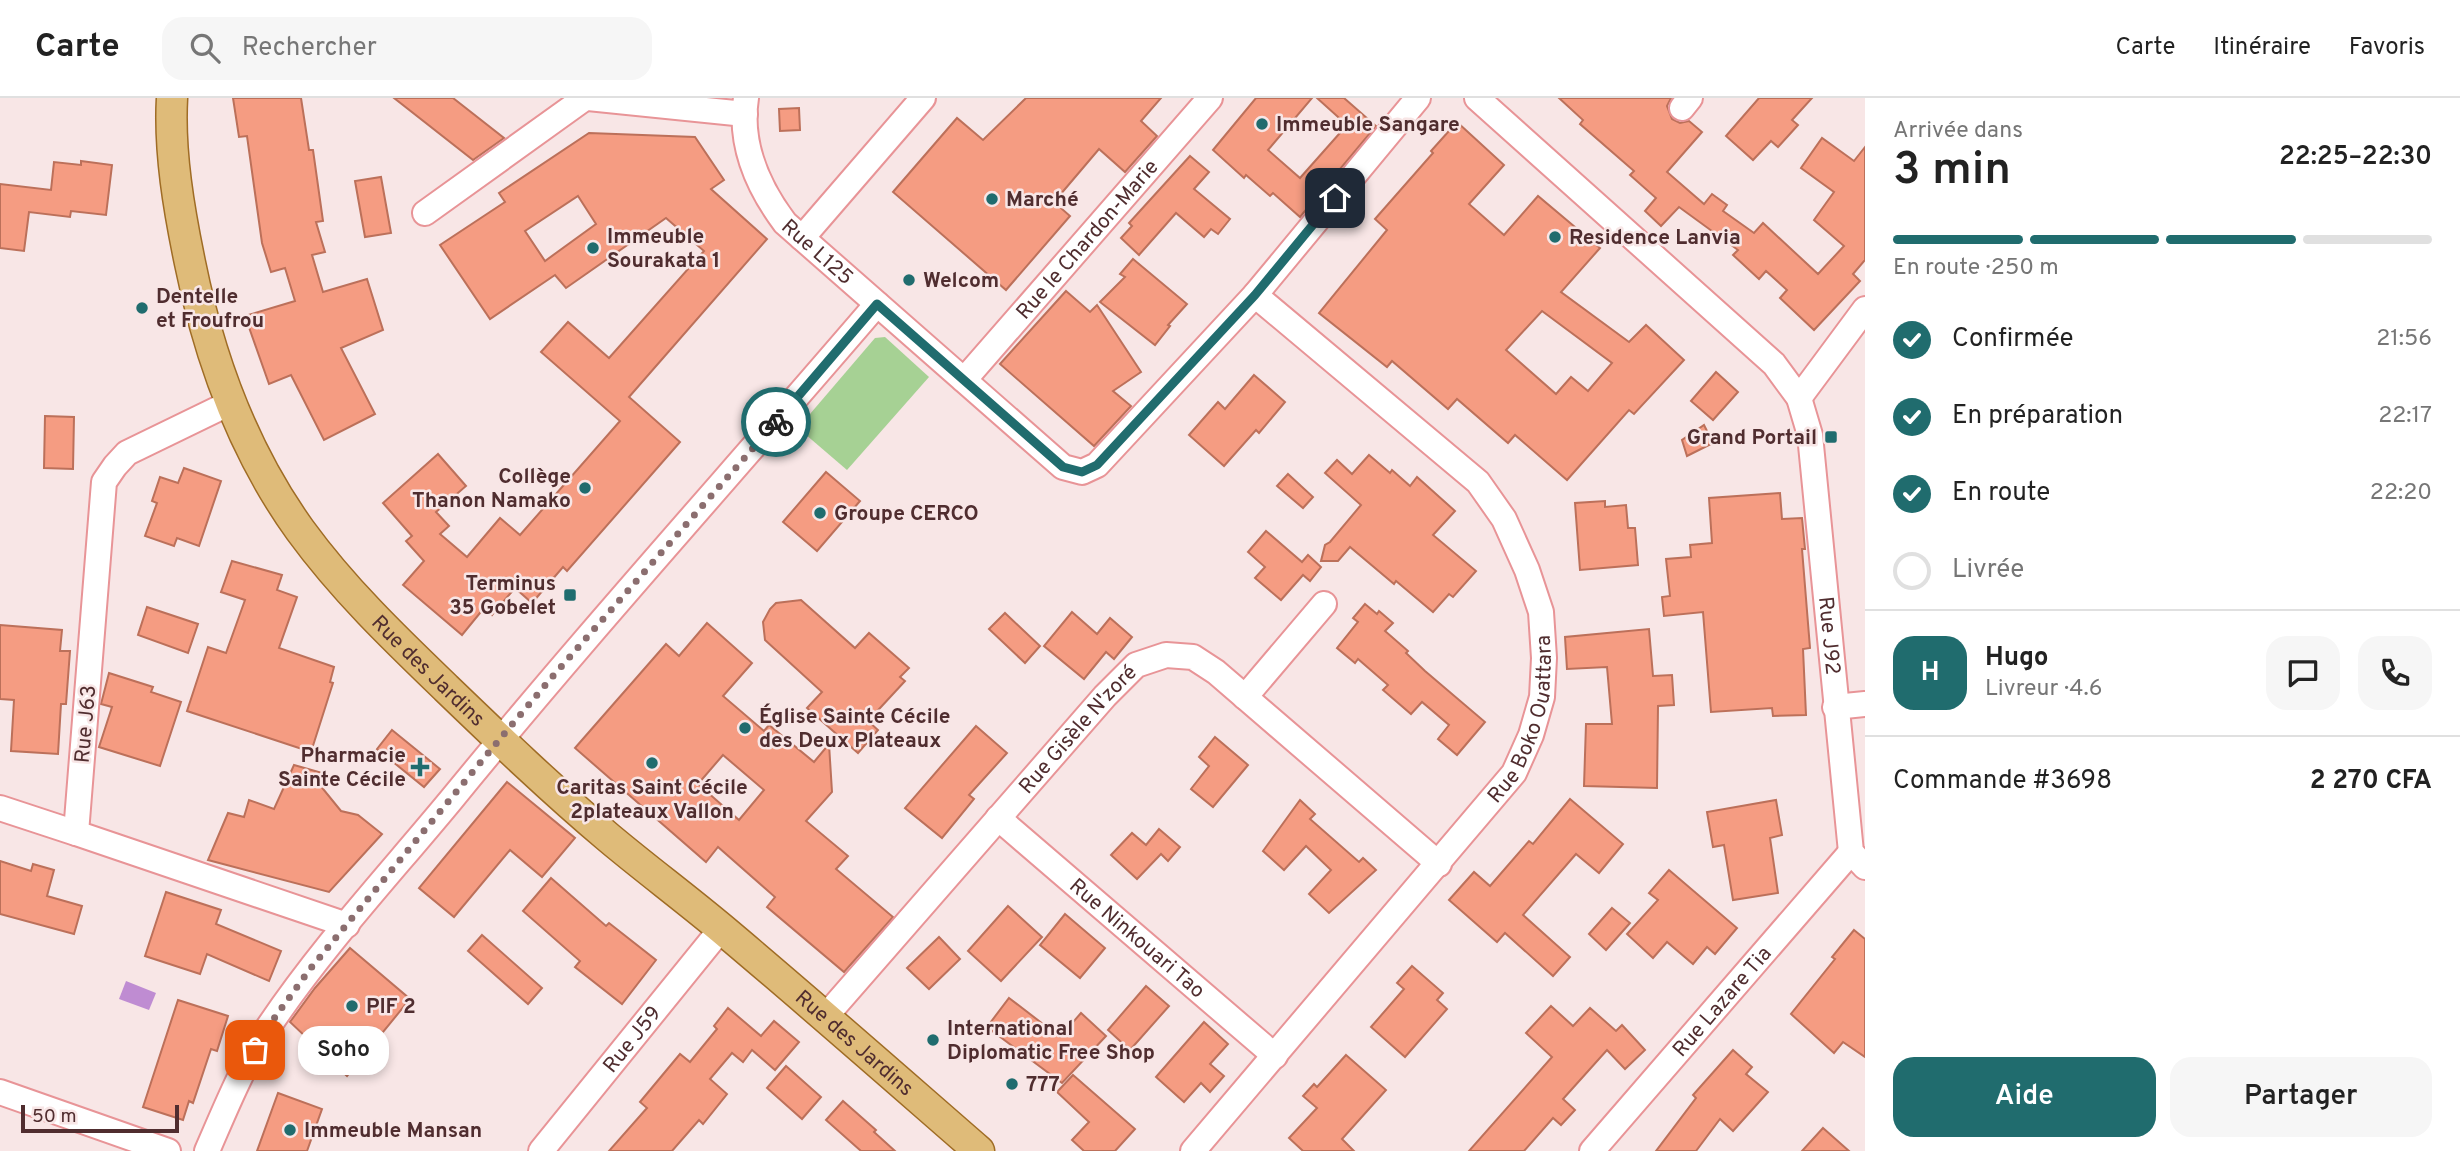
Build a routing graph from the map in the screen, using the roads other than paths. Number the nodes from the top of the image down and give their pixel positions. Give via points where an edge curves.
1 (173, 98) edge
2 (586, 98) edge
3 (923, 98) edge
4 (1210, 98) edge
5 (1418, 98) edge
6 (1477, 98) edge
7 (746, 106) edge
8 (425, 213) dead end
9 (802, 238) junction
10 (1255, 295) junction
11 (877, 304) junction
12 (1865, 309) edge
13 (964, 380) junction
14 (1800, 398) junction
15 (232, 402) junction
16 (1324, 604) dead end
17 (1245, 698) junction
18 (1865, 704) edge
19 (1835, 707) junction
20 (499, 740) junction
21 (0, 808) edge
22 (998, 818) junction
23 (76, 833) junction
24 (1858, 860) edge
25 (1439, 864) junction
26 (347, 925) junction
27 (721, 929) junction
28 (825, 1017) junction
29 (1275, 1056) junction
30 (0, 1092) edge
31 (168, 1151) edge
32 (206, 1151) edge
33 (541, 1151) edge
34 (979, 1151) edge
35 (1194, 1151) edge
36 (1592, 1151) edge

1 - 15 main road, Rue des Jardins via 176,176 185,238 210,346
2 - 7 street
2 - 8 street
3 - 9 street
4 - 13 street, Rue le Chardon-Marie
5 - 10 street, Rue L125
6 - 14 street via 1774,364
7 - 9 street, Rue L125 via 745,135 754,170 785,223
9 - 11 street, Rue L125
10 - 13 street, Rue L125 via 1097,465 1082,472 1063,467
10 - 25 street, Rue Boko Ouattara via 1478,482 1504,519 1541,612 1542,697 1531,735 1514,772
11 - 13 street, Rue L125
11 - 20 street
12 - 14 street
14 - 19 street, Rue J92 via 1810,435
15 - 20 main road, Rue des Jardins via 265,472 337,578 381,627
15 - 23 street, Rue J63 via 127,453 104,482
16 - 17 street
17 - 22 street, Rue Gisèle N'zoré via 1192,657 1166,655 1136,665
17 - 25 street, Rue Gisèle N'zoré
18 - 19 street
19 - 24 street, Rue J92
20 - 26 street
20 - 27 main road, Rue des Jardins
21 - 23 street
22 - 28 street, Rue Gisèle N'zoré
22 - 29 street, Rue Ninkouari Tao
23 - 26 street
24 - 36 street, Rue Lazare Tia
25 - 29 street, Rue Boko Ouattara
26 - 32 street via 265,1031
27 - 28 main road, Rue des Jardins
27 - 33 street, Rue J59
28 - 34 main road, Rue des Jardins
29 - 35 street, Rue Boko Ouattara
30 - 31 street

